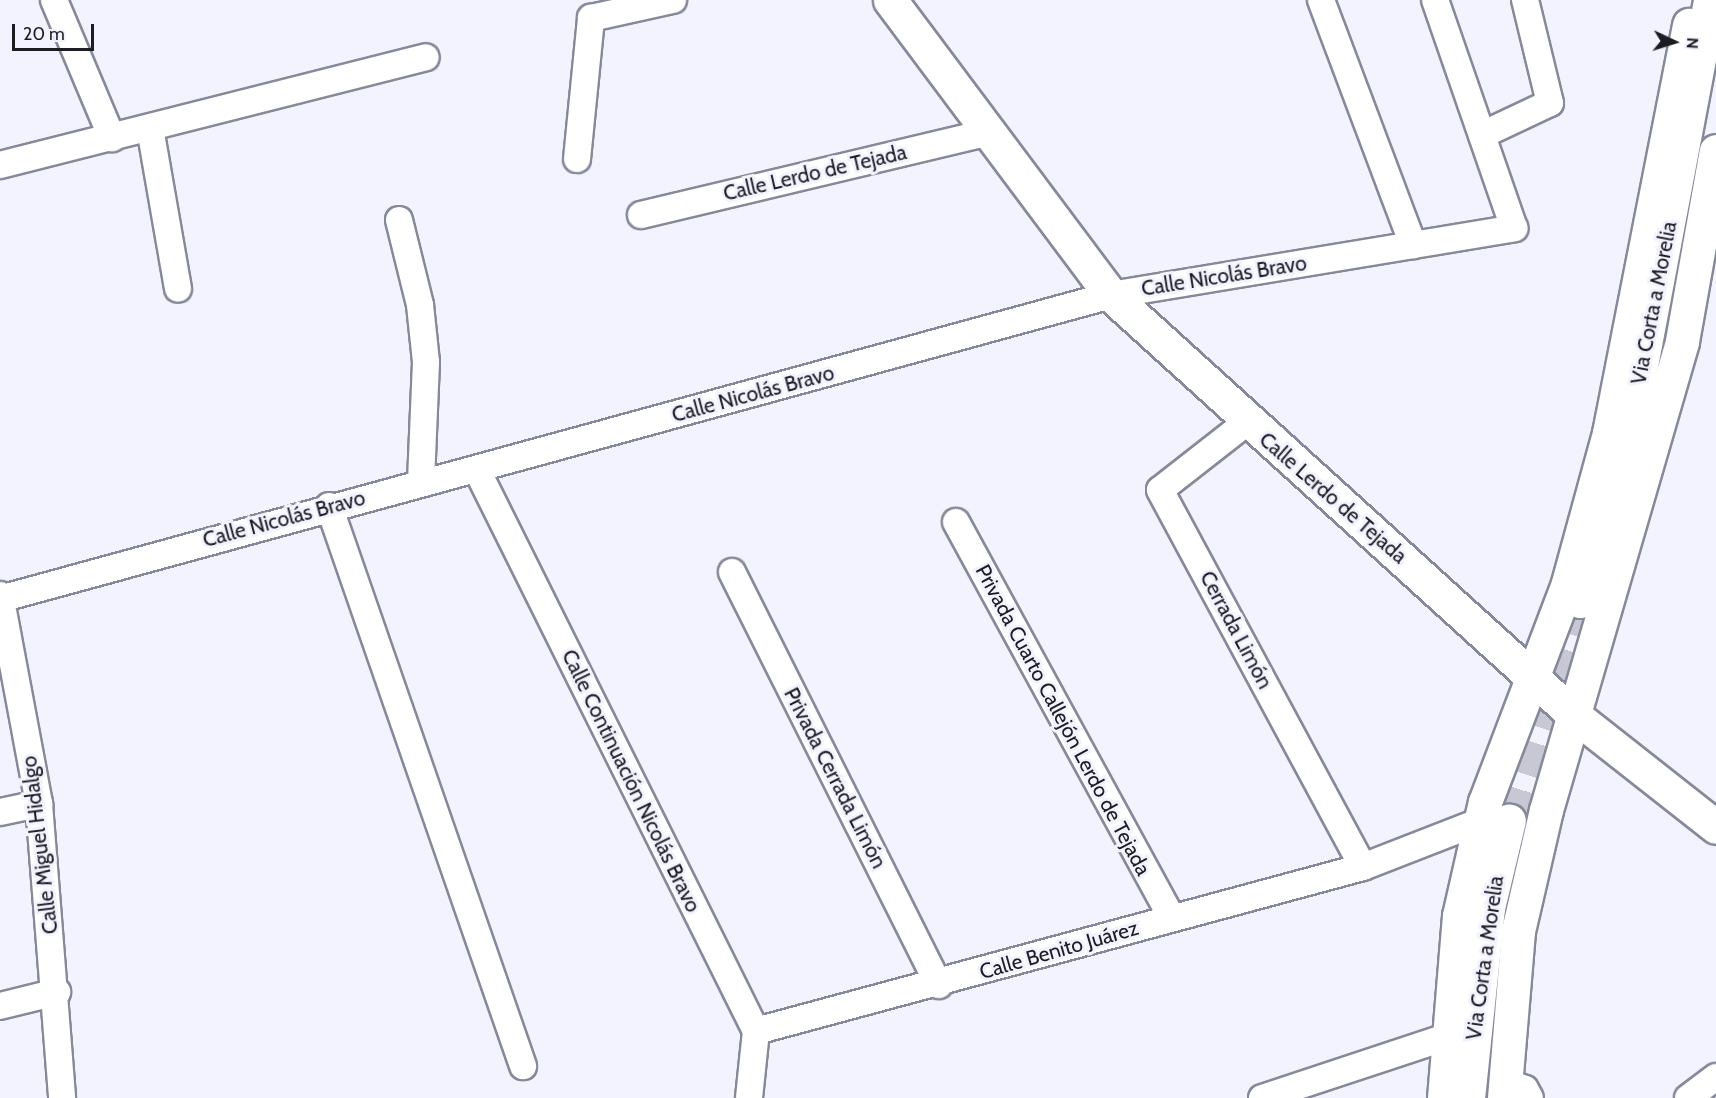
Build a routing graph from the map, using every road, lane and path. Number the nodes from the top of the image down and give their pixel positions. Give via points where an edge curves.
1 (54, 0) edge
2 (673, 0) edge
3 (891, 0) edge
4 (1321, 0) edge
5 (1435, 0) edge
6 (1525, 0) edge
7 (1694, 0) edge
8 (1710, 0) edge
9 (426, 57) dead end
10 (1716, 66) edge
11 (150, 128) junction
12 (989, 132) junction
13 (1482, 135) junction
14 (112, 138) junction
15 (1716, 151) edge
16 (577, 159) dead end
17 (0, 165) edge
18 (1712, 194) edge
19 (641, 215) dead end
20 (399, 220) dead end
21 (1413, 245) junction
22 (178, 289) dead end
23 (1111, 295) junction
24 (1247, 422) junction
25 (477, 470) junction
26 (421, 482) junction
27 (329, 506) junction
28 (956, 522) dead end
29 (732, 572) dead end
30 (0, 597) edge
31 (1532, 676) junction
32 (1575, 716) junction
33 (39, 804) junction
34 (0, 812) edge
35 (1504, 822) junction
36 (1716, 827) edge
37 (1363, 867) junction
38 (1171, 917) junction
39 (939, 985) junction
40 (57, 992) junction
41 (0, 1006) edge
42 (756, 1031) junction
43 (1449, 1036) junction
44 (523, 1066) dead end
45 (1716, 1077) edge
46 (1505, 1094) edge
47 (62, 1098) edge
48 (749, 1098) edge
49 (1262, 1098) edge
50 (1444, 1098) edge
51 (1468, 1098) edge
52 (1688, 1098) edge

1 - 14 street
2 - 16 street via 591,18
3 - 12 main road, Calle Lerdo de Tejada
4 - 21 street
5 - 13 street
6 - 13 street via 1550,103
7 - 31 main road via 1609,433 1568,583
8 - 10 main road, Via Corta a Morelia via 1630,423 1585,604 1649,399
9 - 11 street
11 - 14 street
11 - 22 street
12 - 19 street, Calle Lerdo de Tejada
12 - 23 main road, Calle Lerdo de Tejada
13 - 21 street, Calle Nicolás Bravo via 1514,228
14 - 17 street
15 - 18 main road
18 - 32 main road via 1682,340
20 - 26 street via 420,305 426,362
21 - 23 street, Calle Nicolás Bravo
23 - 24 main road, Calle Lerdo de Tejada
23 - 25 street, Calle Nicolás Bravo
24 - 31 main road, Calle Lerdo de Tejada
24 - 37 street, Cerrada Limón via 1160,490
25 - 26 street, Calle Nicolás Bravo
25 - 42 street, Calle Continuación Nicolás Bravo
26 - 27 street, Calle Nicolás Bravo
27 - 30 street, Calle Nicolás Bravo
27 - 44 street
28 - 38 street, Privada Cuarto Callejón Lerdo de Tejada
29 - 39 street, Privada Cerrada Limón
30 - 33 street, Calle Miguel Hidalgo
31 - 32 main road, Calle Lerdo de Tejada
31 - 35 main road
32 - 36 main road, Calle Lerdo de Tejada
32 - 46 main road via 1518,931
33 - 34 street
33 - 40 street, Calle Miguel Hidalgo
35 - 37 street, Calle Benito Juárez
35 - 43 main road via 1459,916
35 - 46 main road, Via Corta a Morelia via 1498,914
35 - 51 main road, Via Corta a Morelia via 1488,908
37 - 38 street, Calle Benito Juárez
38 - 39 street, Calle Benito Juárez
39 - 42 street, Calle Benito Juárez
40 - 41 street
40 - 47 street, Calle Miguel Hidalgo
42 - 48 street
43 - 49 street via 1408,1045
43 - 50 main road
45 - 52 street

